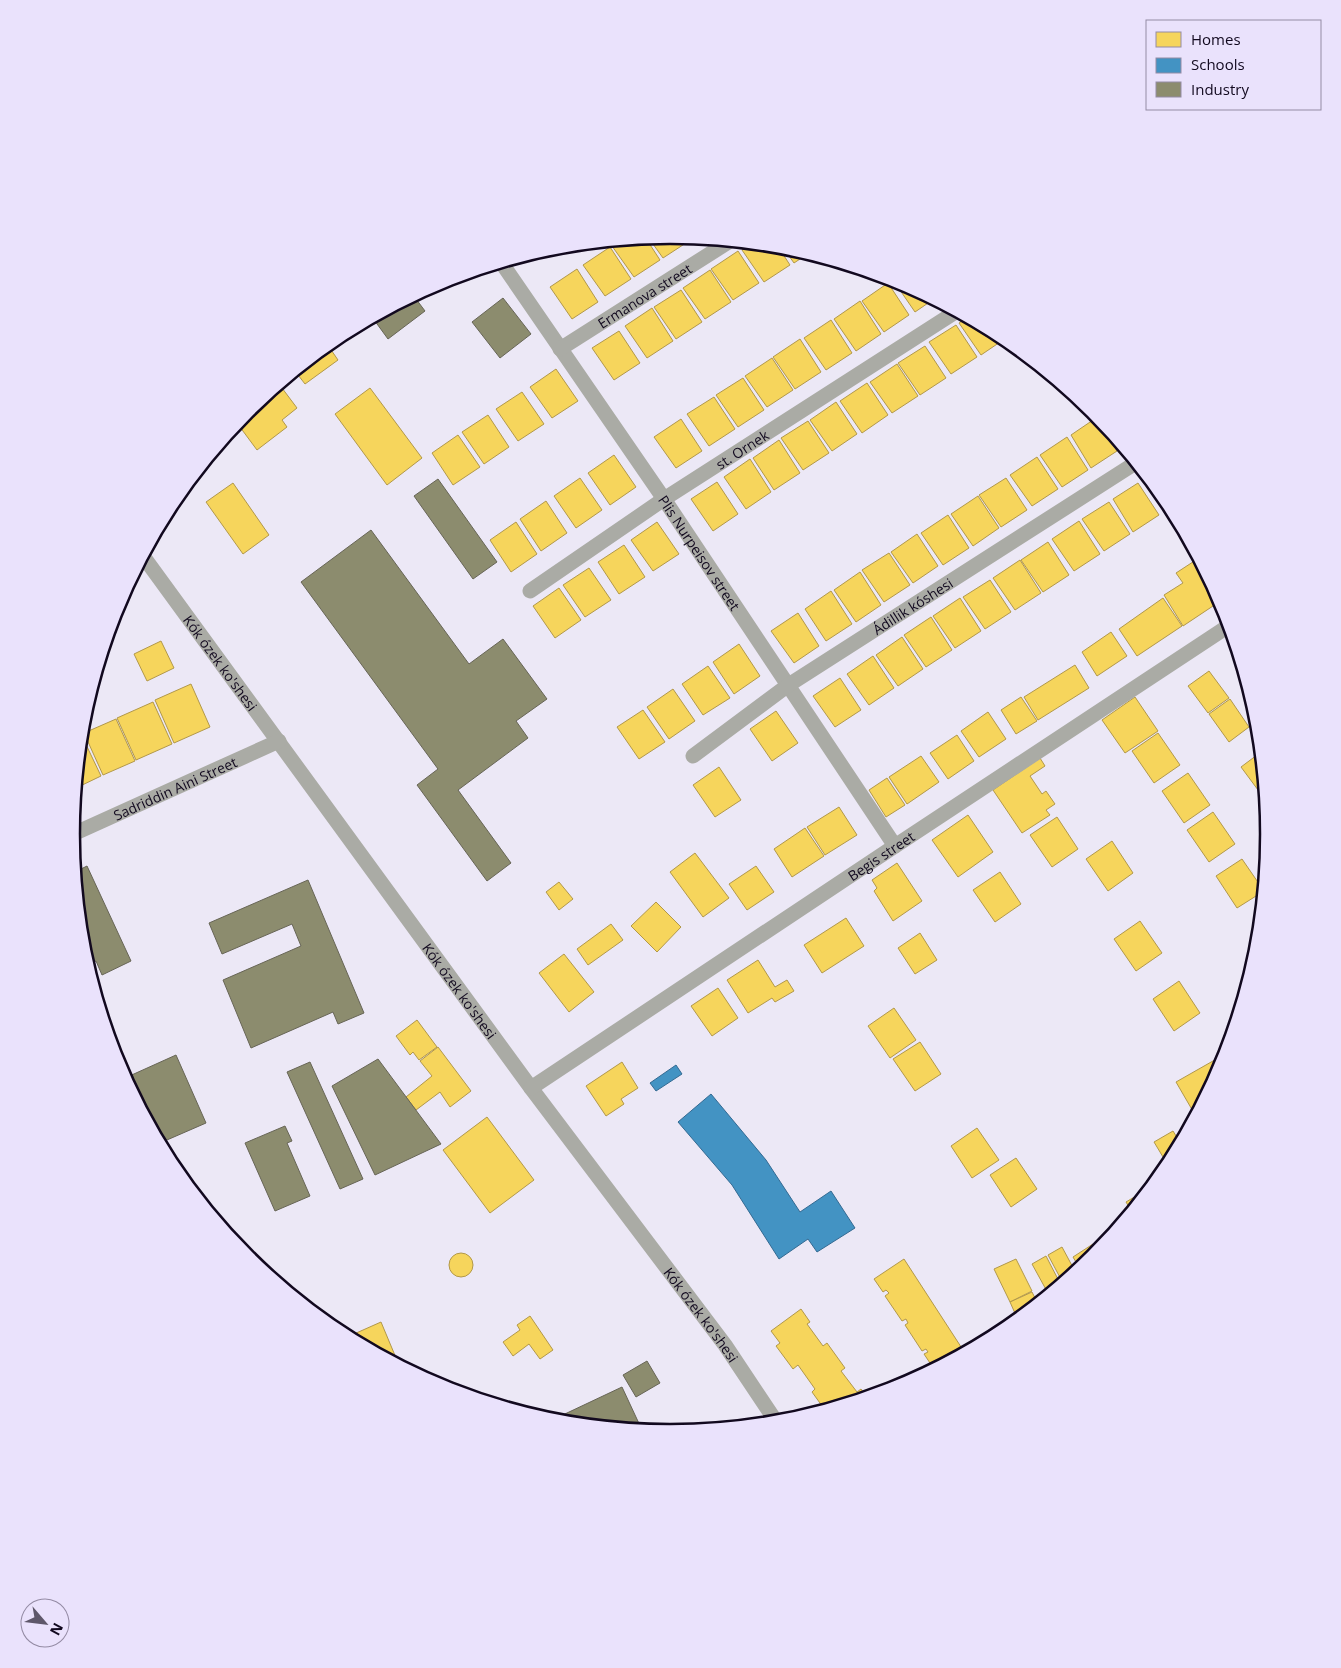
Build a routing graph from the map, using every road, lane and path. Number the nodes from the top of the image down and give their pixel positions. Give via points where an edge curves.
1 (722, 246) edge
2 (505, 268) edge
3 (951, 315) edge
4 (560, 349) junction
5 (1131, 466) edge
6 (664, 499) junction
7 (147, 562) edge
8 (530, 591) dead end
9 (1224, 629) edge
10 (787, 686) junction
11 (279, 741) junction
12 (693, 756) dead end
13 (80, 830) edge
14 (895, 846) junction
15 (531, 1088) junction
16 (771, 1415) edge

1 - 4 street, Ermanova street
2 - 4 street, Plis Nurpeisov street
3 - 6 street, st. Ornek
4 - 6 street, Plis Nurpeisov street
5 - 10 street, Ádillik kóshesi
6 - 8 street, st. Ornek
6 - 10 street, Plis Nurpeisov street
7 - 11 street, Kók ózek ko'shesi
9 - 14 street, Begis street
10 - 12 street, Ádillik kóshesi
10 - 14 street, Plis Nurpeisov street
11 - 13 street, Sadriddin Aini Street
11 - 15 street, Kók ózek ko'shesi
14 - 15 street, Begis street
15 - 16 street, Kók ózek ko'shesi via 725,1345

